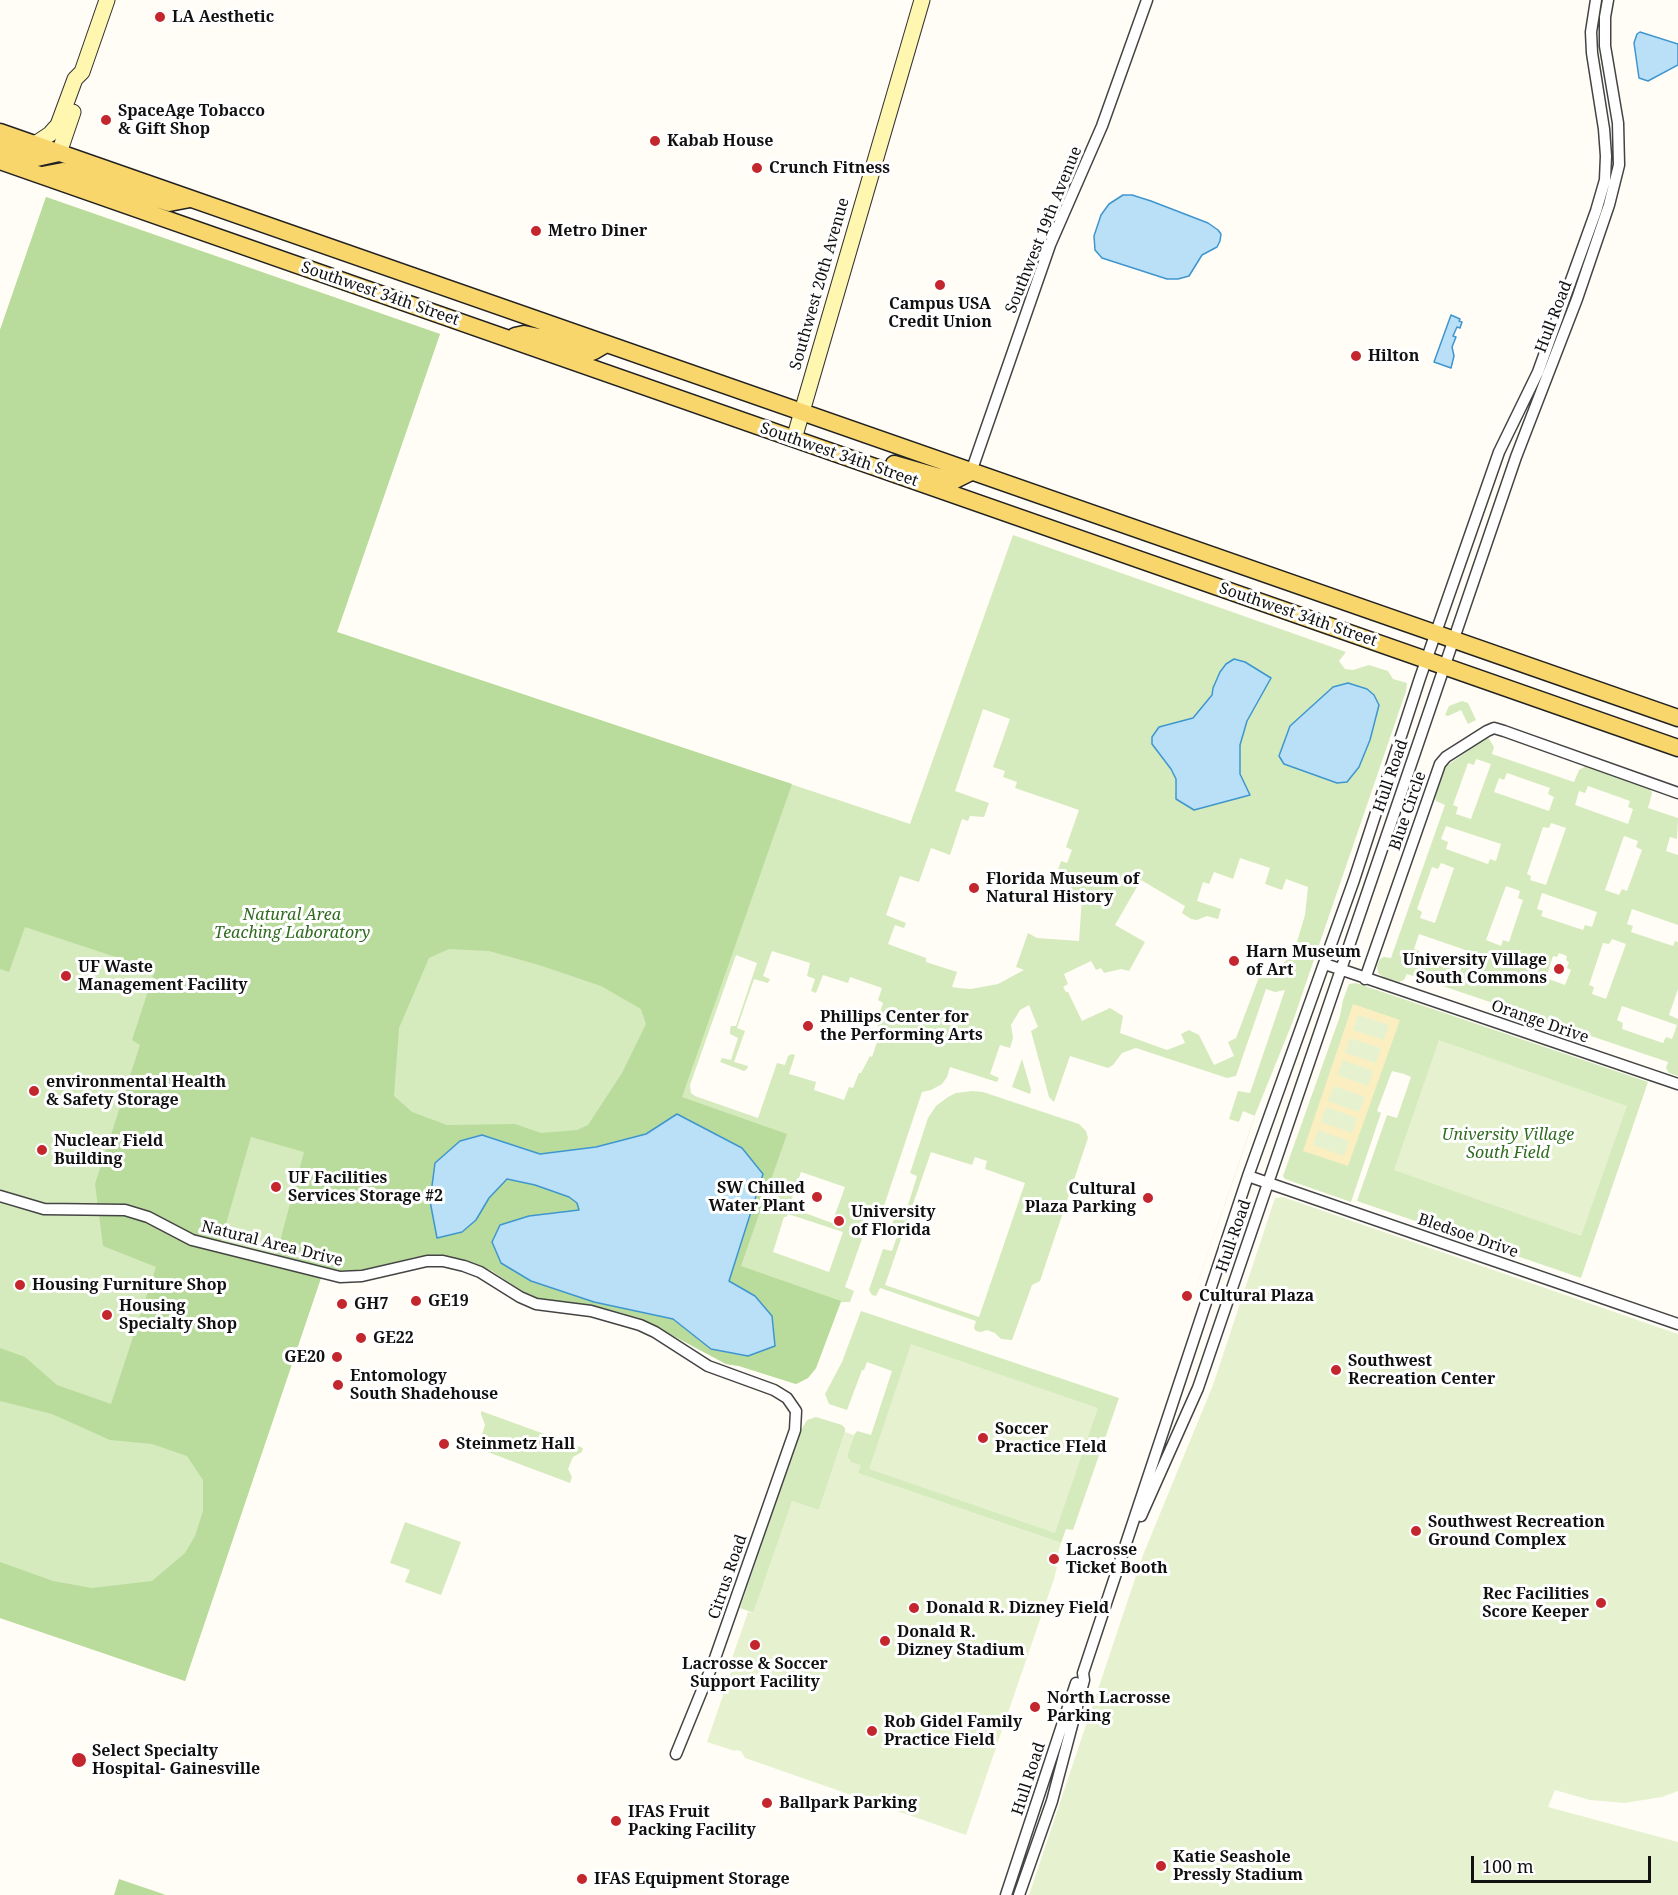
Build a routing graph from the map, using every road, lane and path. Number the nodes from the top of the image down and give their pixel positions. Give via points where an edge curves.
1 (107, 0) edge
2 (922, 0) edge
3 (1147, 0) edge
4 (1596, 0) edge
5 (1608, 0) edge
6 (82, 72) junction
7 (0, 132) edge
8 (35, 144) junction
9 (0, 147) edge
10 (59, 153) junction
11 (0, 161) edge
12 (41, 175) junction
13 (191, 199) junction
14 (505, 338) junction
15 (606, 344) junction
16 (801, 413) junction
17 (794, 439) junction
18 (869, 465) junction
19 (971, 472) junction
20 (1435, 634) junction
21 (1454, 640) junction
22 (1426, 659) junction
23 (1445, 666) junction
24 (1678, 718) edge
25 (1678, 748) edge
26 (1678, 793) edge
27 (1324, 964) junction
28 (1341, 970) junction
29 (1365, 979) junction
30 (1678, 1084) edge
31 (1248, 1176) junction
32 (1267, 1183) junction
33 (0, 1196) edge
34 (1678, 1324) edge
35 (794, 1407) joint
36 (1126, 1549) junction
37 (1083, 1673) junction
38 (676, 1754) dead end
39 (1006, 1895) edge
40 (1020, 1895) edge

1 - 6 main road
2 - 16 main road, Southwest 20th Avenue
3 - 19 street, Southwest 19th Avenue via 1102,126 1050,245
4 - 20 street, Hull Road via 1591,32 1604,129 1605,180 1567,296 1529,393 1499,452
5 - 21 street, Hull Road via 1605,46 1617,123 1617,179
6 - 8 main road via 75,79 58,125
6 - 10 main road via 84,82
7 - 8 main road, Southwest 34th Street
8 - 10 main road, Southwest 34th Street
9 - 10 main road via 37,158
10 - 13 main road, Southwest 34th Street
11 - 12 main road, Southwest 34th Street
12 - 13 main road via 63,171 78,174 169,203
12 - 14 main road, Southwest 34th Street
13 - 15 main road, Southwest 34th Street
14 - 15 main road via 524,334 589,352
14 - 17 main road, Southwest 34th Street
15 - 16 main road, Southwest 34th Street
16 - 17 main road, Southwest 20th Avenue
16 - 19 main road, Southwest 34th Street
17 - 18 main road, Southwest 34th Street
18 - 19 main road via 899,464 953,481
18 - 22 main road, Southwest 34th Street
19 - 20 main road, Southwest 34th Street
20 - 21 main road, Southwest 34th Street
20 - 22 street, Hull Road
21 - 23 street, Hull Road
21 - 24 main road, Southwest 34th Street
22 - 23 main road, Southwest 34th Street
22 - 27 street, Hull Road
23 - 25 main road, Southwest 34th Street
23 - 28 street, Hull Road
26 - 29 street, Blue Circle via 1504,730 1487,730 1440,764
27 - 28 street, Orange Drive
27 - 31 street, Hull Road
28 - 29 street, Orange Drive
28 - 32 street, Hull Road
29 - 30 street, Orange Drive
31 - 32 street, Bledsoe Drive
31 - 36 street, Hull Road
32 - 34 street, Bledsoe Drive
32 - 36 street, Hull Road via 1198,1388
33 - 35 street, Natural Area Drive via 44,1209 129,1211 196,1241 340,1277 427,1261 464,1266 536,1304 597,1312 647,1328 708,1366 779,1392
35 - 38 street, Citrus Road via 797,1423 793,1437 714,1661
36 - 37 street, Hull Road
37 - 39 street, Hull Road via 1077,1678
37 - 40 street, Hull Road via 1052,1801

